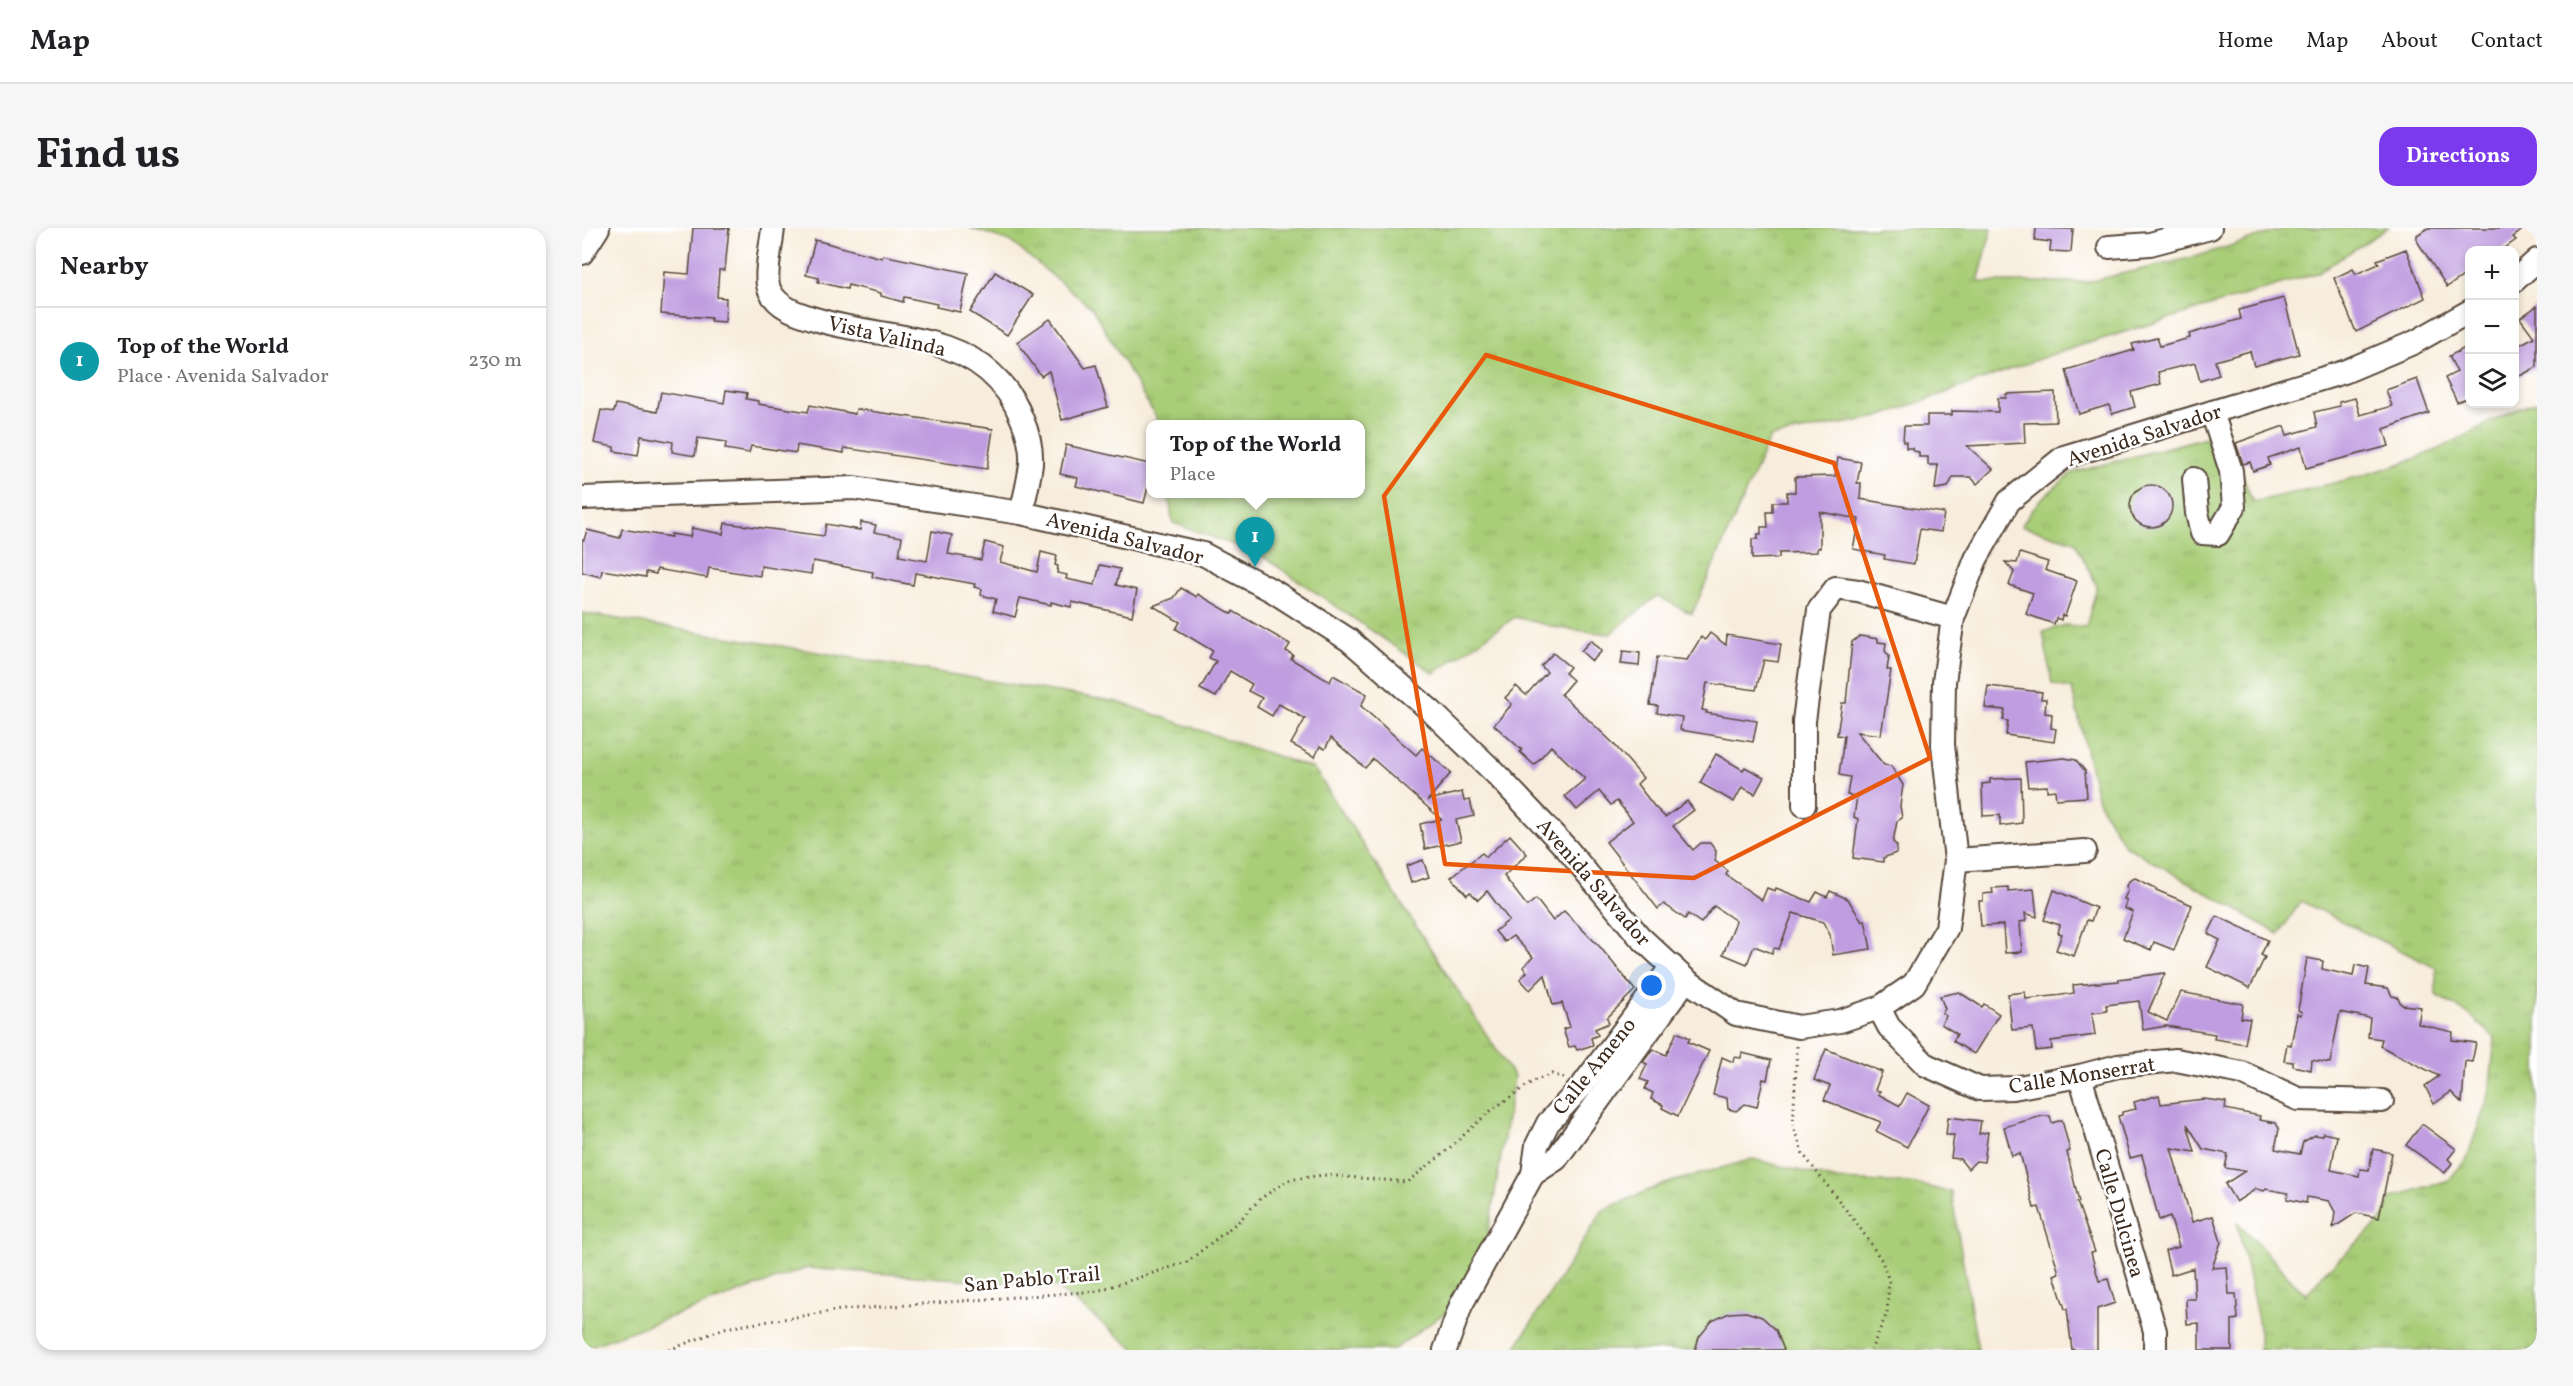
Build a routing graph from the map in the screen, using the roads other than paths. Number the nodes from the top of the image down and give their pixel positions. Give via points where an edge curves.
1 (598, 228) edge
2 (774, 228) edge
3 (2210, 228) edge
4 (2109, 247) dead end
5 (582, 253) edge
6 (2537, 260) edge
7 (2519, 276) edge
8 (2465, 313) edge
9 (2212, 412) junction
10 (2194, 479) dead end
11 (582, 498) edge
12 (1021, 513) junction
13 (1953, 618) junction
14 (1804, 805) dead end
15 (2085, 850) dead end
16 (1956, 860) junction
17 (1679, 973) junction
18 (1879, 1008) junction
19 (2080, 1076) junction
20 (2382, 1101) dead end
21 (1533, 1174) junction
22 (1445, 1350) edge
23 (2154, 1350) edge

1 - 5 street
2 - 12 street, Vista Valinda via 767,276 769,290 793,312 827,323 933,343 972,358 999,378 1016,403 1028,435 1031,462
3 - 4 street via 2150,244
6 - 7 street
8 - 9 street, Avenida Salvador via 2415,342 2344,372
9 - 10 street via 2231,471 2234,507 2218,534 2202,533
9 - 13 street, Avenida Salvador via 2064,458 2009,501 1976,559
11 - 12 street, Avenida Salvador via 854,489
12 - 17 street, Avenida Salvador via 1203,554 1273,591 1349,640 1496,774 1567,849 1638,936
13 - 14 street via 1836,588 1819,610 1804,721
13 - 16 street, Avenida Salvador via 1944,682 1943,745
15 - 16 street
16 - 18 street, Avenida Salvador via 1947,928 1914,984
17 - 18 street, Avenida Salvador via 1736,1014 1799,1027 1840,1021
17 - 21 street, Calle Ameno via 1556,1159
17 - 21 street, Calle Ameno via 1548,1123 1537,1145
18 - 19 street, Calle Monserrat via 1889,1027 1926,1065 1980,1089 2013,1088
19 - 20 street, Calle Monserrat via 2118,1066 2176,1060 2242,1073 2298,1099
19 - 23 street, Calle Dulcinea via 2155,1331
21 - 22 street, Calle Ameno via 1461,1305

